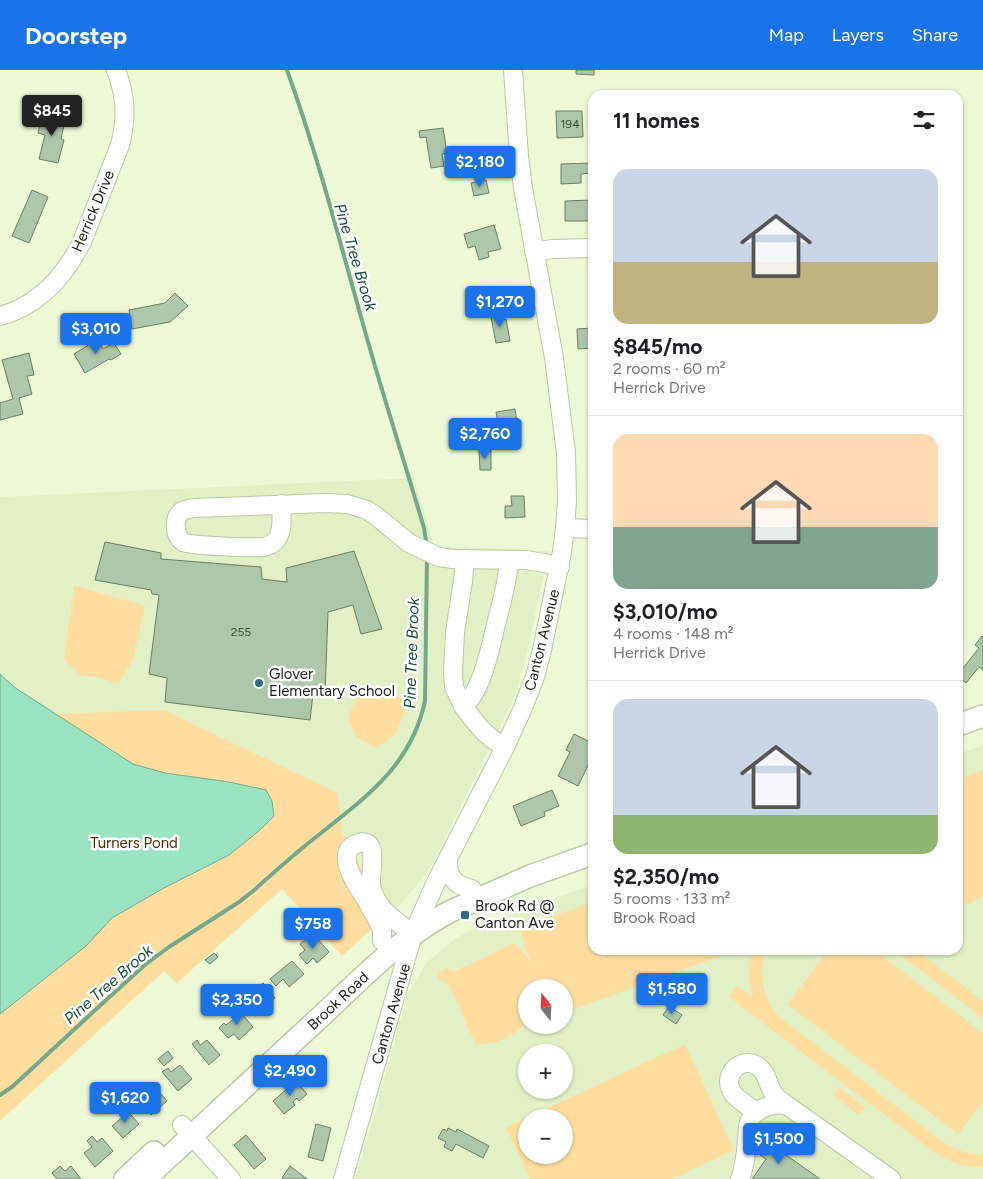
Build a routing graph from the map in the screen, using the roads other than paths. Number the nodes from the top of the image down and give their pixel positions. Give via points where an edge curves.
1 (116, 70) edge
2 (513, 70) edge
3 (588, 248) edge
4 (534, 252) junction
5 (0, 316) edge
6 (281, 504) junction
7 (565, 528) junction
8 (588, 529) edge
9 (465, 559) junction
10 (509, 560) junction
11 (560, 567) junction
12 (463, 706) junction
13 (983, 716) edge
14 (963, 723) edge
15 (505, 747) junction
16 (588, 855) edge
17 (448, 858) junction
18 (530, 876) junction
19 (472, 889) junction
20 (422, 912) junction
21 (408, 930) junction
22 (382, 941) junction
23 (788, 1106) junction
24 (757, 1112) junction
25 (187, 1130) junction
26 (125, 1179) edge
27 (145, 1179) edge
28 (231, 1179) edge
29 (343, 1179) edge
30 (740, 1179) edge
31 (891, 1179) edge

1 - 5 street, Herrick Drive via 126,108 124,132 82,242 66,270 46,292 19,309
2 - 4 street, Canton Avenue via 523,188
3 - 4 street
4 - 7 street, Canton Avenue via 554,358 564,436
6 - 6 street via 187,509 178,516 176,532 181,541 192,545 269,546 280,533
6 - 9 street via 357,506 376,516 417,548 439,557
7 - 8 street
7 - 11 street, Canton Avenue
9 - 10 street
9 - 12 street via 453,673 454,687
10 - 11 street via 535,561
10 - 12 street via 487,659 470,699
11 - 15 street, Canton Avenue via 535,677
12 - 15 street via 486,735
13 - 14 main road
15 - 17 street, Canton Avenue
16 - 18 main road, Brook Road
17 - 19 street via 451,877
17 - 20 street, Canton Avenue
18 - 19 main road, Brook Road
18 - 21 main road, Brook Road
19 - 20 main road, Brook Road
20 - 21 main road, Brook Road
21 - 22 main road, Brook Road
21 - 22 street via 385,912 374,895 372,848 365,842 355,844 348,851 348,866 380,925
21 - 25 main road, Brook Road via 386,956
21 - 29 street, Canton Avenue
22 - 25 main road, Brook Road
23 - 24 street via 770,1106
23 - 24 street via 774,1094 760,1067 751,1063 741,1064 731,1073 730,1088
23 - 31 street
24 - 30 street via 748,1125
25 - 26 main road, Brook Road
25 - 27 main road, Brook Road
25 - 28 street

